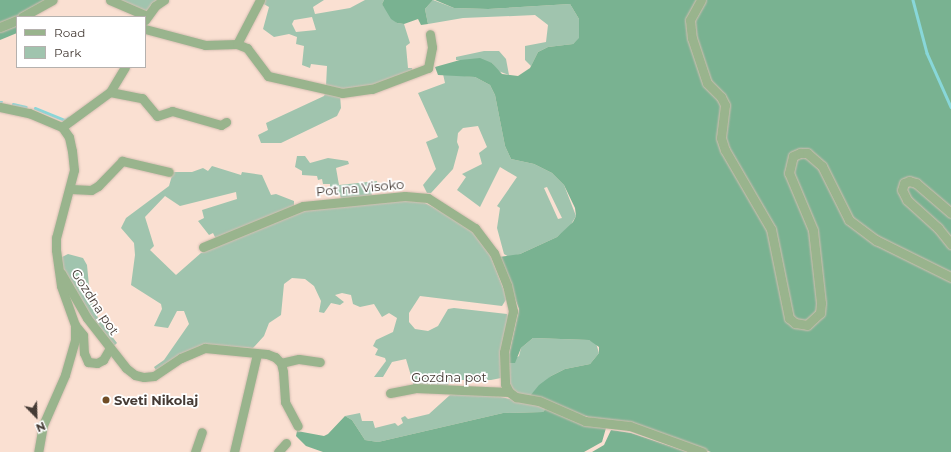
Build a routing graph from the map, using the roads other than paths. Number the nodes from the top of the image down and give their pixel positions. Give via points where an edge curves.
1 (53, 0) edge
2 (110, 0) edge
3 (164, 0) edge
4 (260, 0) edge
5 (701, 0) edge
6 (24, 16) edge
7 (142, 16) edge
8 (146, 18) edge
9 (16, 20) edge
10 (0, 27) edge
11 (146, 28) edge
12 (430, 34) dead end
13 (237, 44) junction
14 (124, 68) edge
15 (110, 92) junction
16 (0, 107) edge
17 (226, 122) dead end
18 (62, 127) junction
19 (169, 172) dead end
20 (71, 189) junction
21 (951, 213) edge
22 (951, 244) edge
23 (203, 247) dead end
24 (59, 268) junction
25 (951, 277) edge
26 (75, 325) junction
27 (110, 348) junction
28 (257, 354) junction
29 (320, 362) dead end
30 (281, 363) junction
31 (509, 392) junction
32 (390, 393) dead end
33 (298, 426) dead end
34 (202, 432) dead end
35 (286, 443) dead end
36 (38, 452) edge
37 (195, 452) edge
38 (234, 452) edge
39 (278, 452) edge
40 (702, 452) edge

1 - 6 street
2 - 7 street
3 - 8 street
4 - 13 street
5 - 25 street via 692,14 690,27 700,67 707,83 725,105 721,138 725,150 771,229 786,308 795,323 807,324 814,319 820,313 821,303 813,230 789,173 793,156 800,153 807,153 822,166 849,220 876,240
9 - 10 street
11 - 13 street via 205,45
12 - 13 street via 432,47 428,68 358,92 342,93 275,80 259,67 247,48
14 - 15 street
15 - 17 street via 142,98 158,116 172,111 221,125
15 - 18 street
16 - 18 street via 28,113
18 - 20 street via 72,151 74,170
19 - 20 street via 122,162 91,190
20 - 24 street via 56,238
21 - 22 street via 916,183 904,183 902,190 907,200 938,228
23 - 31 street, Pot na Visoko via 303,206 405,196 428,198 475,228 494,253 507,285 513,311 504,352 505,384
24 - 26 street via 61,286
24 - 27 street, Gozdna pot via 87,318
26 - 27 street via 83,335 84,353 88,362 97,363 103,360
26 - 36 street via 72,355 42,425
27 - 28 street, Gozdna pot via 126,368 144,378 154,376 181,358 205,348
28 - 30 street, Gozdna pot via 267,354
28 - 38 street
29 - 30 street via 299,360
30 - 33 street via 285,402
31 - 32 street, Gozdna pot via 415,388
31 - 40 street via 516,397 539,402 585,421 630,426
34 - 37 street
35 - 39 street

